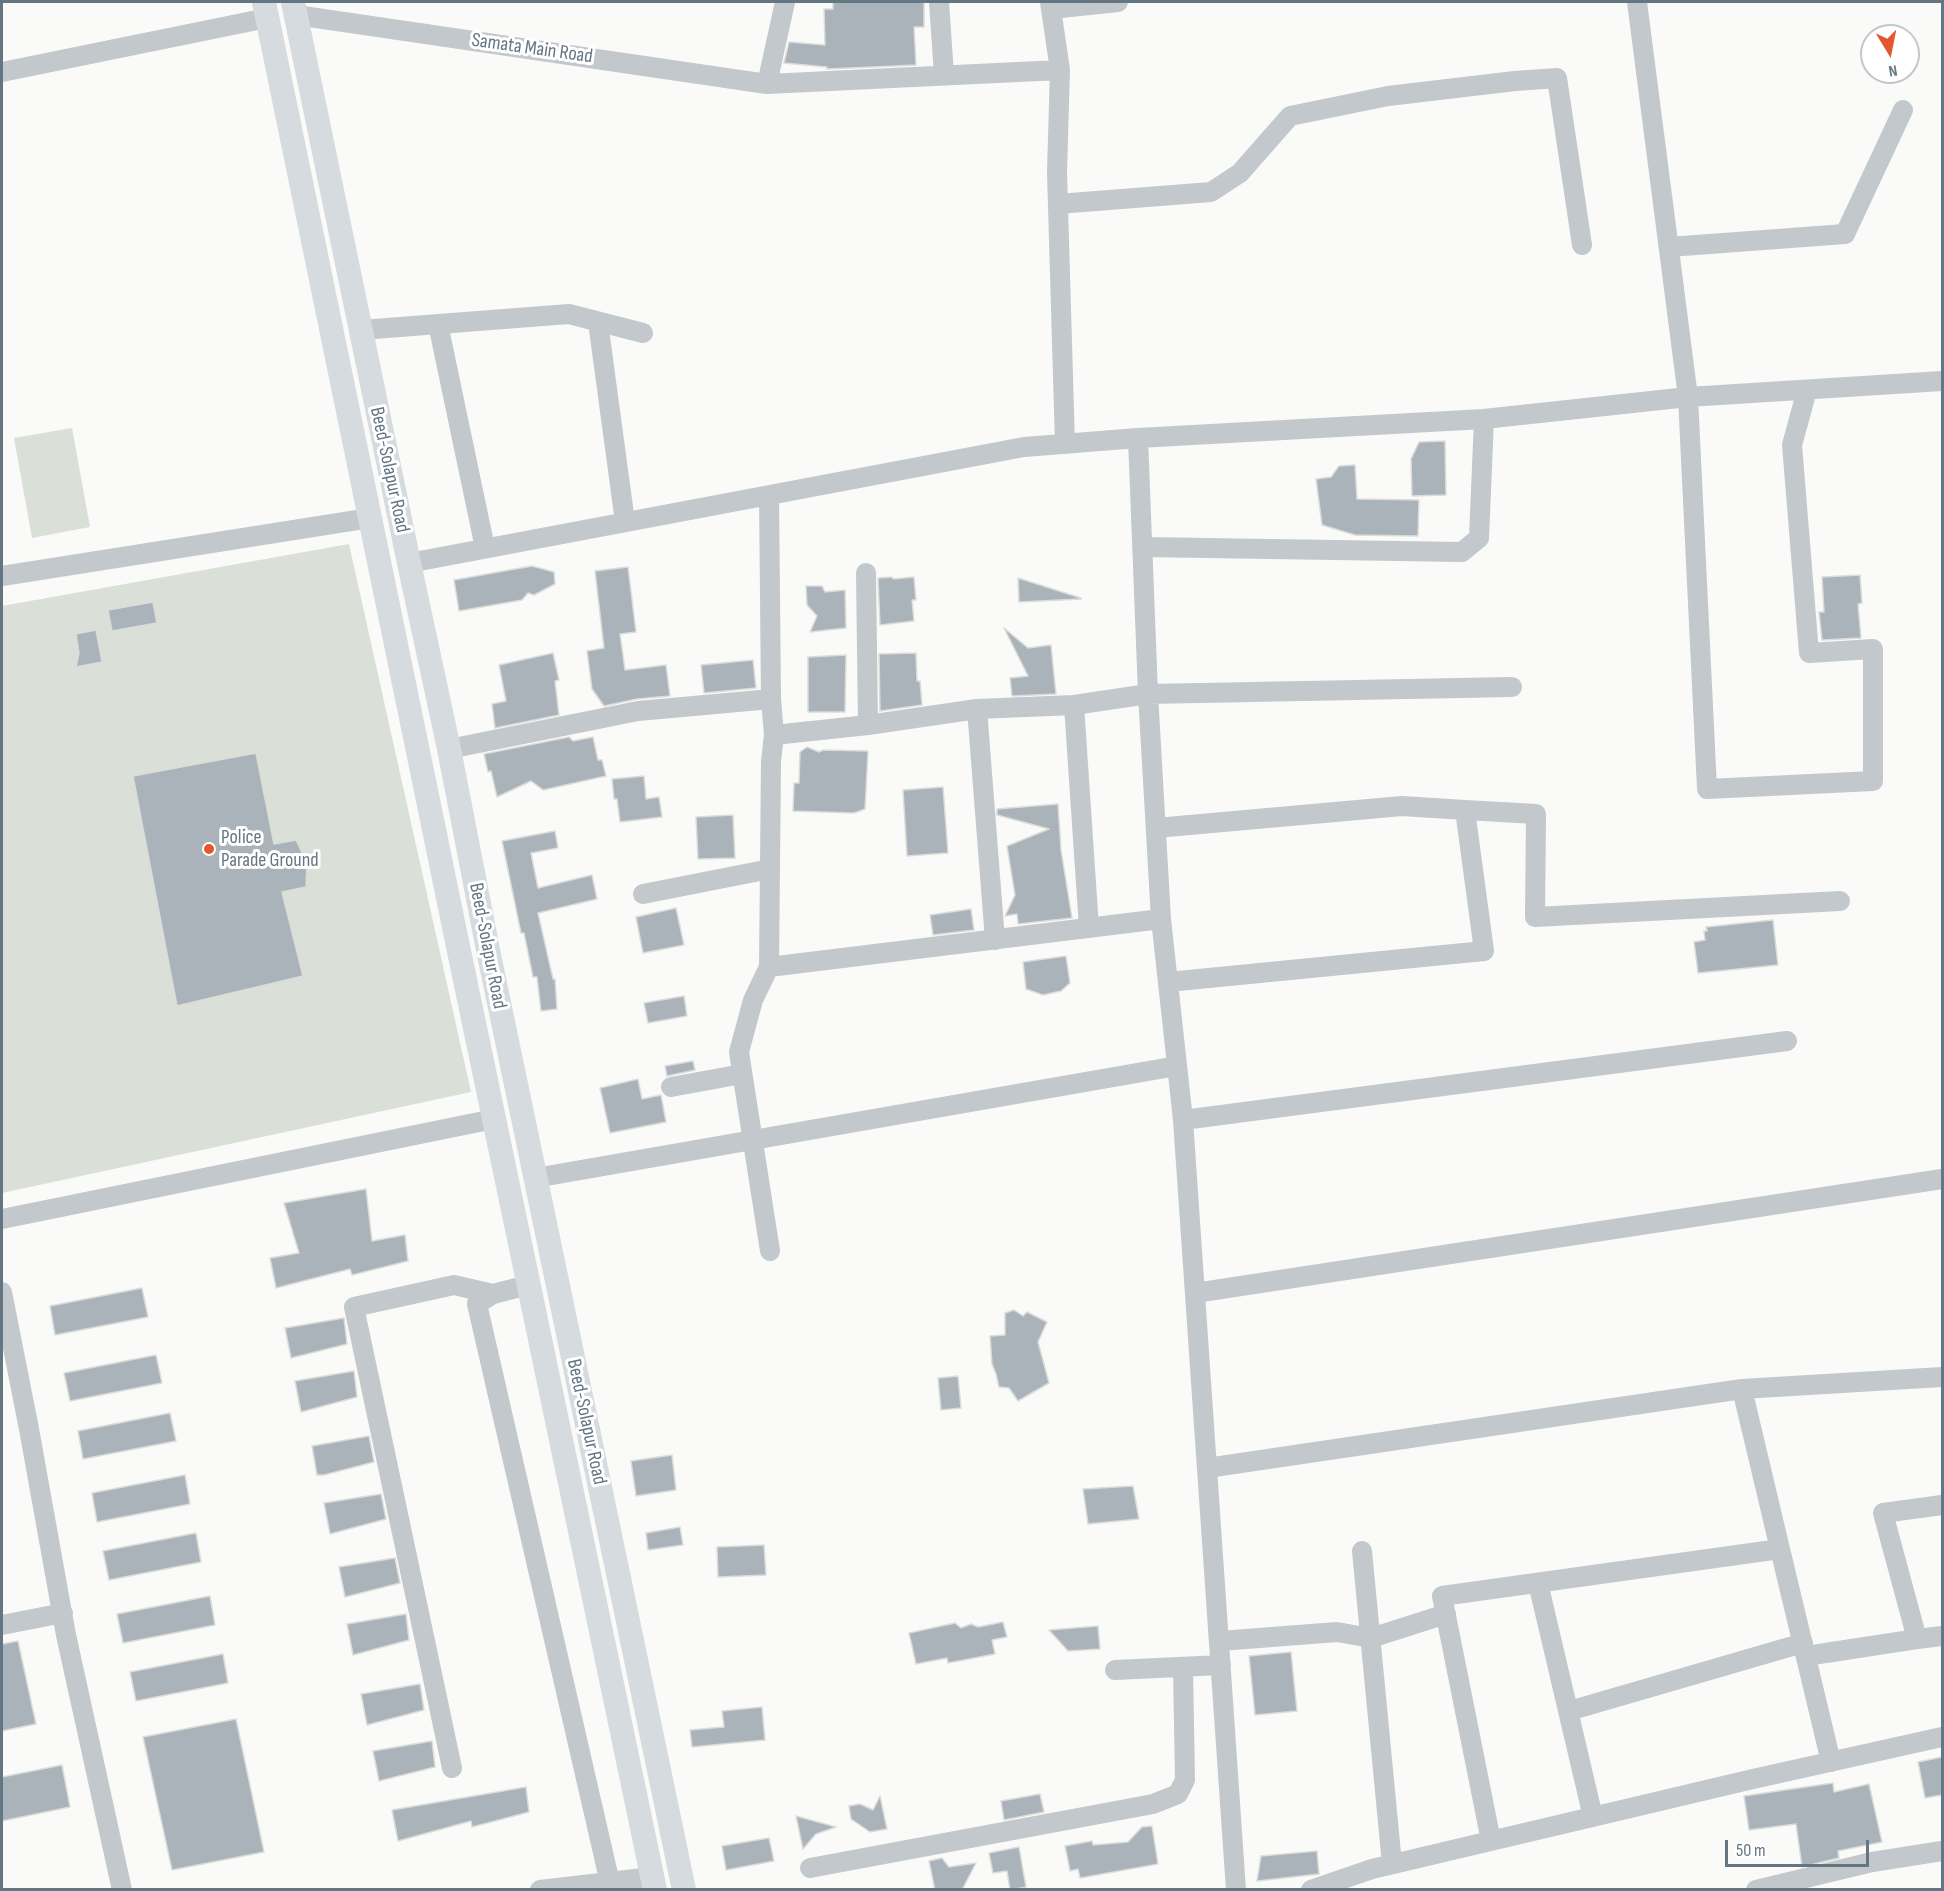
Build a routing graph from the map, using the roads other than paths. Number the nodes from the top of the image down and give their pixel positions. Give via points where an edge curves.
1 (784, 2) edge
2 (939, 2) edge
3 (1118, 2) edge
4 (1637, 2) edge
5 (1051, 5) edge
6 (295, 8) edge
7 (265, 10) edge
8 (1060, 70) junction
9 (2, 72) edge
10 (944, 75) junction
11 (767, 84) junction
12 (1903, 110) dead end
13 (1058, 204) junction
14 (1582, 245) dead end
15 (1669, 247) junction
16 (598, 322) junction
17 (438, 324) junction
18 (361, 330) junction
19 (643, 333) dead end
20 (1942, 381) edge
21 (1807, 390) junction
22 (1688, 397) junction
23 (1484, 419) junction
24 (1138, 438) junction
25 (1065, 444) junction
26 (769, 495) junction
27 (370, 518) junction
28 (625, 522) junction
29 (1143, 547) junction
30 (485, 548) junction
31 (409, 563) junction
32 (866, 573) dead end
33 (2, 576) edge
34 (1512, 687) dead end
35 (1148, 694) junction
36 (771, 699) junction
37 (1074, 705) junction
38 (977, 709) junction
39 (868, 725) junction
40 (774, 735) junction
41 (449, 749) junction
42 (1465, 810) junction
43 (1156, 828) junction
44 (770, 869) junction
45 (643, 894) dead end
46 (1840, 901) dead end
47 (1161, 919) junction
48 (1089, 928) junction
49 (995, 940) junction
50 (769, 967) junction
51 (1168, 982) junction
52 (1787, 1041) dead end
53 (1177, 1066) junction
54 (742, 1074) junction
55 (670, 1087) dead end
56 (494, 1119) junction
57 (1183, 1120) junction
58 (753, 1140) junction
59 (535, 1178) junction
60 (1942, 1179) edge
61 (2, 1220) edge
62 (770, 1251) dead end
63 (528, 1285) junction
64 (2, 1292) edge
65 (1195, 1293) junction
66 (493, 1294) junction
67 (1942, 1377) edge
68 (1742, 1389) junction
69 (1207, 1468) junction
70 (1942, 1505) edge
71 (1780, 1549) junction
72 (1362, 1551) dead end
73 (1539, 1583) junction
74 (63, 1613) junction
75 (1446, 1614) junction
76 (2, 1624) edge
77 (1942, 1636) edge
78 (1371, 1638) junction
79 (1917, 1639) junction
80 (1220, 1641) junction
81 (1804, 1649) junction
82 (1221, 1665) junction
83 (1183, 1668) junction
84 (1115, 1670) dead end
85 (1569, 1712) junction
86 (1942, 1737) edge
87 (1831, 1762) junction
88 (452, 1768) dead end
89 (1593, 1817) junction
90 (1491, 1841) junction
91 (1942, 1851) edge
92 (1392, 1864) junction
93 (810, 1868) dead end
94 (610, 1883) junction
95 (653, 1883) edge
96 (122, 1890) edge
97 (540, 1890) edge
98 (684, 1890) edge
99 (1236, 1890) edge
100 (1311, 1890) edge
101 (1756, 1890) edge

1 - 11 street
2 - 10 street
3 - 5 street
4 - 15 street
5 - 8 street
6 - 11 street, Samata Main Road
6 - 18 main road, Beed-Solapur Road
7 - 9 street
7 - 27 main road, Beed-Solapur Road
8 - 10 street, Samata Main Road
8 - 13 street
10 - 11 street, Samata Main Road
12 - 15 street via 1845,234
13 - 14 street via 1212,192 1240,173 1290,116 1388,96 1557,78
13 - 25 street
15 - 22 street
16 - 17 street via 569,314
16 - 19 street
16 - 28 street
17 - 18 street
17 - 30 street
18 - 31 main road, Beed-Solapur Road
20 - 21 street
21 - 22 street
21 - 22 street via 1792,445 1809,653 1873,649 1873,781 1707,789
22 - 23 street
23 - 24 street
23 - 29 street via 1479,538 1462,552
24 - 25 street
24 - 29 street
25 - 26 street via 1024,447
26 - 28 street
26 - 36 street
27 - 33 street
27 - 56 main road, Beed-Solapur Road
28 - 30 street
29 - 35 street
30 - 31 street
31 - 41 main road, Beed-Solapur Road
32 - 39 street
34 - 35 street
35 - 37 street
35 - 43 street
36 - 40 street
36 - 41 street via 638,711
37 - 38 street
37 - 48 street
38 - 39 street
38 - 49 street
39 - 40 street
40 - 44 street
41 - 59 main road, Beed-Solapur Road
42 - 43 street via 1402,806
42 - 46 street via 1536,814 1535,917
42 - 51 street via 1484,951
43 - 47 street
44 - 45 street
44 - 50 street
47 - 48 street
47 - 51 street
48 - 49 street
49 - 50 street
50 - 54 street via 753,1000 739,1052
51 - 53 street
52 - 57 street
53 - 57 street
53 - 58 street
54 - 55 street
54 - 58 street
56 - 61 street
56 - 63 main road, Beed-Solapur Road
57 - 65 street
58 - 59 street
58 - 62 street
59 - 98 main road, Beed-Solapur Road
60 - 65 street
63 - 66 street
63 - 95 main road, Beed-Solapur Road
64 - 74 street
65 - 69 street
66 - 88 street via 454,1285 354,1307
66 - 94 street via 477,1304
67 - 68 street
68 - 69 street
68 - 71 street
69 - 80 street
70 - 79 street via 1883,1513
71 - 73 street
71 - 81 street
72 - 78 street
73 - 75 street via 1442,1596
73 - 85 street
74 - 76 street
74 - 96 street
75 - 78 street
75 - 90 street
77 - 79 street
78 - 80 street via 1337,1632
78 - 92 street
79 - 81 street
80 - 82 street
81 - 85 street
81 - 87 street
82 - 83 street
82 - 99 street
83 - 84 street
83 - 93 street via 1185,1780 1178,1794 1153,1804
85 - 89 street
86 - 87 street
87 - 89 street
89 - 90 street
90 - 92 street
91 - 101 street via 1872,1862
92 - 100 street
94 - 95 street
94 - 97 street

